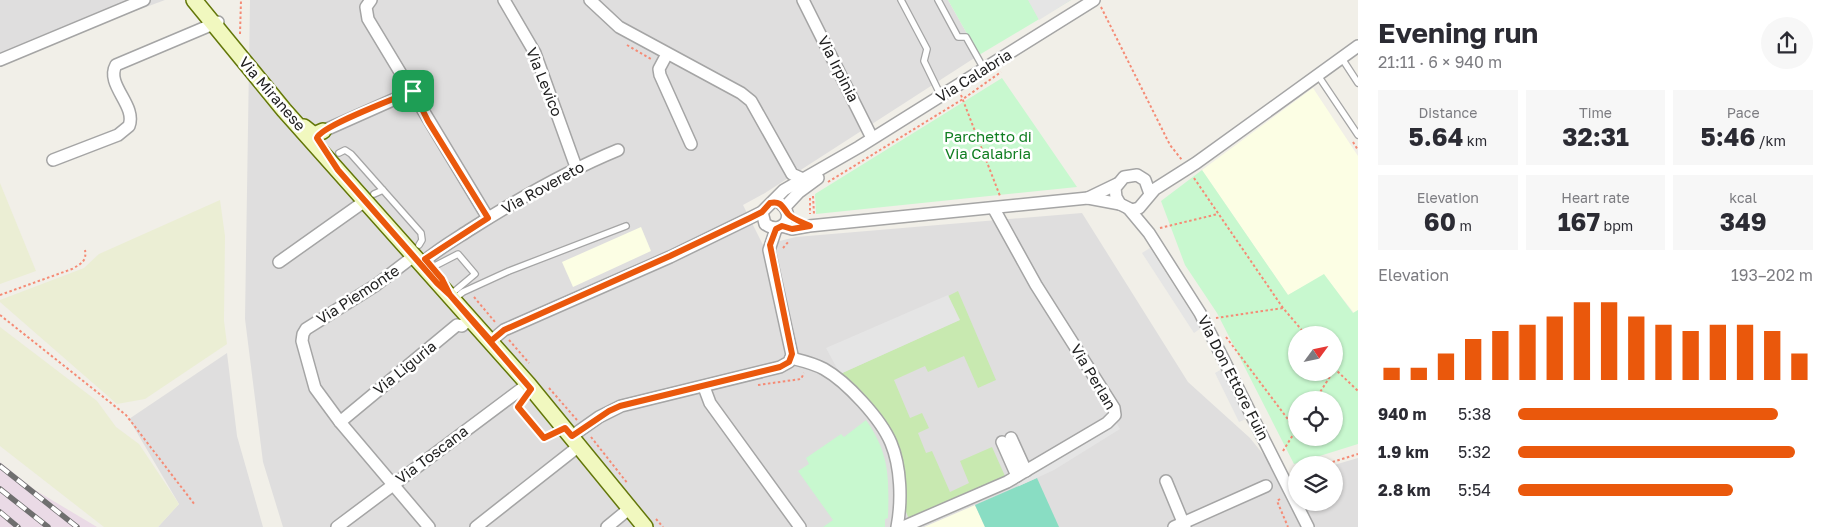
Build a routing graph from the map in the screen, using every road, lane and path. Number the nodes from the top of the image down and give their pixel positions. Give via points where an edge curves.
1 (144, 0) edge
2 (195, 0) edge
3 (241, 0) edge
4 (358, 0) edge
5 (504, 0) edge
6 (590, 0) edge
7 (803, 0) edge
8 (901, 0) edge
9 (938, 0) edge
10 (1097, 2) edge
11 (368, 10) edge
12 (215, 23) junction
13 (240, 36) dead end
14 (1358, 46) edge
15 (667, 54) junction
16 (1341, 57) junction
17 (0, 60) edge
18 (984, 70) junction
19 (1317, 74) junction
20 (1358, 83) edge
21 (413, 91) junction
22 (961, 95) dead end
23 (941, 96) junction
24 (284, 110) junction
25 (321, 133) junction
26 (1358, 136) edge
27 (872, 138) junction
28 (692, 144) dead end
29 (773, 144) junction
30 (618, 150) dead end
31 (852, 151) junction
32 (336, 159) junction
33 (53, 160) dead end
34 (1184, 163) dead end
35 (576, 167) junction
36 (1191, 175) dead end
37 (1174, 176) junction
38 (803, 179) junction
39 (1145, 180) junction
40 (1116, 184) junction
41 (784, 190) junction
42 (810, 190) dead end
43 (1150, 194) junction
44 (373, 195) junction
45 (1088, 198) junction
46 (772, 202) junction
47 (992, 203) junction
48 (1124, 206) junction
49 (1143, 206) junction
50 (787, 211) junction
51 (762, 212) junction
52 (1218, 214) junction
53 (488, 218) junction
54 (812, 221) junction
55 (626, 226) dead end
56 (782, 231) junction
57 (1154, 231) junction
58 (794, 236) dead end
59 (780, 244) dead end
60 (780, 249) dead end
61 (85, 250) dead end
62 (419, 256) junction
63 (279, 262) dead end
64 (0, 295) edge
65 (452, 297) junction
66 (1283, 308) junction
67 (0, 315) edge
68 (471, 318) junction
69 (1216, 319) dead end
70 (1298, 326) edge
71 (1223, 334) dead end
72 (491, 341) junction
73 (791, 358) junction
74 (805, 368) dead end
75 (1343, 378) edge
76 (758, 385) dead end
77 (529, 386) junction
78 (704, 387) junction
79 (1358, 391) edge
80 (1288, 419) edge
81 (340, 422) junction
82 (576, 436) junction
83 (1007, 440) dead end
84 (1288, 443) edge
85 (1283, 451) dead end
86 (1358, 454) edge
87 (1343, 459) edge
88 (1017, 476) junction
89 (1166, 481) dead end
90 (629, 484) dead end
91 (393, 485) junction
92 (1266, 486) dead end
93 (195, 504) dead end
94 (630, 508) junction
95 (651, 513) dead end
96 (1181, 526) edge
97 (337, 527) edge
98 (429, 527) edge
99 (476, 527) edge
100 (607, 527) edge
101 (645, 527) edge
102 (663, 527) edge
103 (800, 527) edge
104 (897, 527) edge
105 (903, 527) edge
106 (1308, 527) edge

1 - 17 street
2 - 12 street, Via Miranese
3 - 13 path
4 - 11 street
5 - 35 street, Via Levico via 535,53
6 - 15 street via 620,27
7 - 27 street, Via Irpinia
8 - 23 lane via 927,49 924,61
9 - 18 lane via 958,37 966,37
10 - 18 street, Via Calabria
10 - 34 path via 1170,145
11 - 21 street
12 - 24 street, Via Miranese
12 - 25 street, Via Miranese via 270,85
12 - 33 street via 116,65 114,75 131,115 129,126 118,135
14 - 16 street
15 - 28 street via 659,69 660,75
15 - 29 street via 741,93 751,102
16 - 19 street
16 - 20 lane
18 - 23 street, Via Calabria
19 - 26 lane
19 - 37 street
21 - 25 street
21 - 53 street
22 - 47 path via 1001,197
23 - 27 street, Via Calabria
24 - 25 street via 310,134
24 - 32 street, Via Miranese
25 - 32 street via 317,138 320,144
27 - 31 street, Via Calabria
29 - 38 street via 792,174
29 - 41 street via 785,178
30 - 35 street, Via Rovereto
31 - 38 street, Via Calabria
31 - 50 street, Via Calabria via 799,192
32 - 44 street, Via Miranese
32 - 44 lane via 348,152
35 - 53 street, Via Rovereto
36 - 52 path
37 - 39 street
37 - 43 street
38 - 41 street, Via Calabria
39 - 40 street via 1137,175 1128,175
39 - 43 street
40 - 45 street
40 - 48 street via 1115,194
41 - 46 street, Via Calabria
42 - 54 path
43 - 49 street
44 - 62 street, Via Miranese
44 - 62 lane via 421,233
44 - 63 street
45 - 47 street
45 - 48 street
46 - 50 street via 778,202
46 - 51 street, Via Calabria
47 - 54 street
47 - 88 street, Via Perlan via 1036,285 1115,412 1107,423
48 - 49 street via 1135,210
48 - 57 street, Via Don Ettore Fuin
49 - 57 street, Via Don Ettore Fuin
50 - 54 street
50 - 56 street, Via Calabria via 787,222
51 - 56 street via 764,223
51 - 72 street, Via Calabria via 504,330
52 - 57 path
52 - 66 path
53 - 62 street, Via Rovereto
54 - 56 street
55 - 65 lane via 509,271
56 - 58 path
56 - 73 street, Via Calabria via 769,250
57 - 106 street, Via Don Ettore Fuin via 1206,324
59 - 60 path
61 - 64 path via 84,259 77,266
62 - 65 street, Via Miranese via 442,279
62 - 65 lane via 458,254 476,274
62 - 81 street, Via Piemonte via 303,334 314,386
65 - 68 street
66 - 69 path
66 - 70 path
67 - 93 path via 126,415
68 - 72 street
68 - 81 street, Via Liguria via 462,326 458,325
71 - 80 path
72 - 77 street
73 - 78 street via 785,365
73 - 104 street via 813,364 832,375 884,431 897,466
74 - 76 path via 801,379
75 - 79 path
77 - 82 street
77 - 82 lane via 518,407 544,438
77 - 91 street, Via Toscana
78 - 82 street via 620,406
78 - 103 street via 710,403
81 - 91 street
82 - 90 path
82 - 94 street
82 - 99 street
83 - 88 street
84 - 85 path
86 - 87 path
88 - 105 street, Via Perlan
89 - 96 street
91 - 97 street, Via Toscana
91 - 98 street
92 - 96 street
94 - 100 street
94 - 101 street
95 - 102 path

